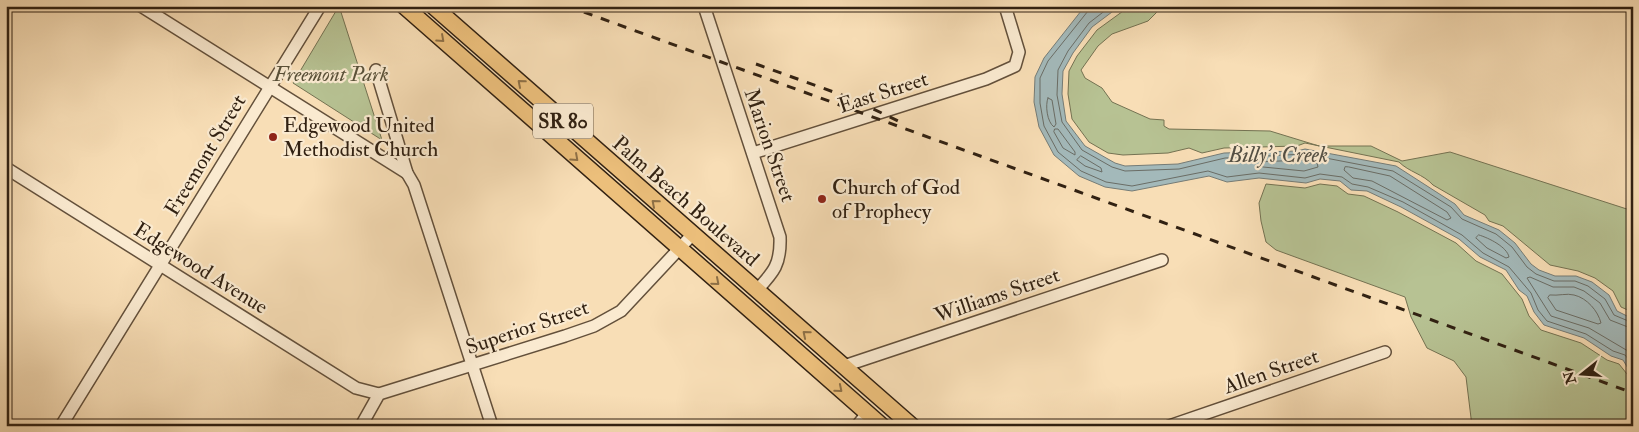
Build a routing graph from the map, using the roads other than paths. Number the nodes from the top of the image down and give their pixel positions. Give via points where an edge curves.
1 (141, 6) edge
2 (320, 6) edge
3 (404, 6) edge
4 (420, 6) edge
5 (433, 6) edge
6 (704, 6) edge
7 (1005, 6) edge
8 (468, 37) junction
9 (376, 70) dead end
10 (269, 86) junction
11 (753, 153) junction
12 (6, 168) edge
13 (407, 173) junction
14 (692, 235) junction
15 (680, 250) junction
16 (1162, 260) dead end
17 (161, 265) junction
18 (756, 291) junction
19 (1385, 352) dead end
20 (472, 366) junction
21 (844, 366) junction
22 (379, 394) junction
23 (867, 413) junction
24 (61, 426) edge
25 (361, 426) edge
26 (492, 426) edge
27 (857, 426) edge
28 (882, 426) edge
29 (912, 426) edge
30 (1169, 426) edge

1 - 10 street
2 - 10 street, Freemont Street
3 -> 15 main road, Palm Beach Boulevard / SR 80
4 - 8 main road via 438,22
5 - 8 main road, Palm Beach Boulevard / SR 80
6 - 11 street, Marion Street
7 - 11 street, East Street via 1019,52 1015,66 986,79
14 -> 8 main road, Palm Beach Boulevard / SR 80
9 - 13 street
10 - 13 street
10 - 17 street, Freemont Street
11 - 18 street, Marion Street via 780,238 781,253 776,268
12 - 17 street, Edgewood Avenue
13 - 20 street via 414,185
14 - 15 street, Superior Street
14 - 18 main road, Palm Beach Boulevard / SR 80
15 - 20 street, Superior Street via 621,311 606,320
15 -> 23 main road, Palm Beach Boulevard / SR 80
16 - 21 street, Williams Street
17 - 22 street, Edgewood Avenue via 356,388
17 - 24 street, Freemont Street
21 -> 18 main road, Palm Beach Boulevard / SR 80
19 - 30 street, Allen Street
20 - 22 street, Superior Street
20 - 26 street
21 - 29 main road, Palm Beach Boulevard / SR 80
22 - 25 street
23 - 27 street
23 - 28 main road, Palm Beach Boulevard / SR 80

